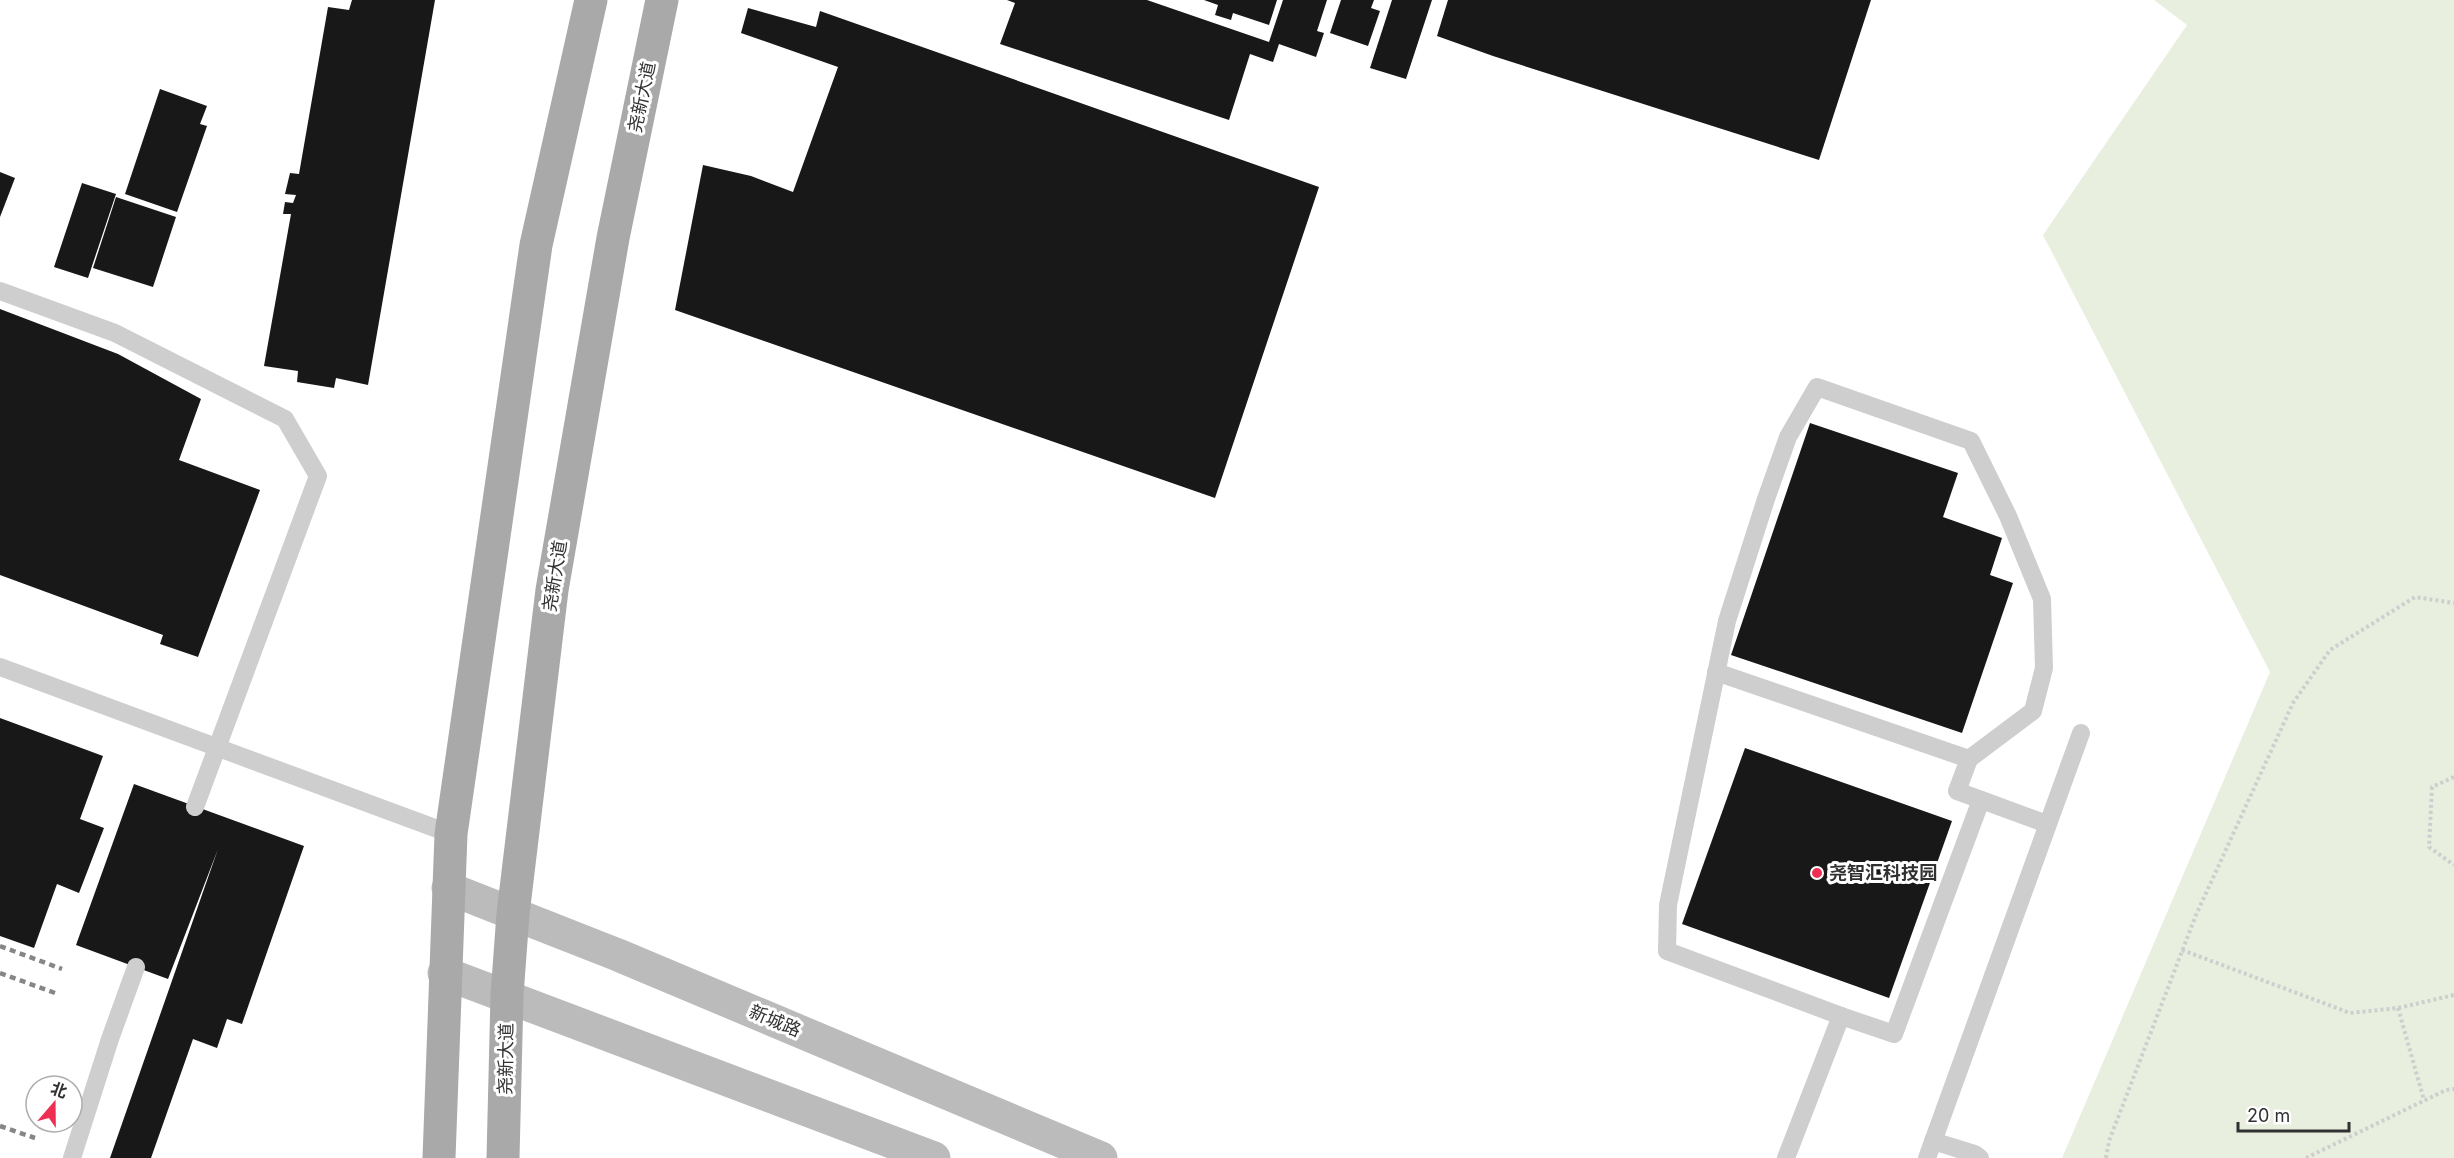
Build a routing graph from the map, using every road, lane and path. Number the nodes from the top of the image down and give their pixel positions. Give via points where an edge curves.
1 (591, 0) edge
2 (662, 0) edge
3 (0, 291) edge
4 (2454, 603) edge
5 (0, 666) edge
6 (1716, 672) junction
7 (2081, 733) dead end
8 (218, 747) junction
9 (1969, 759) junction
10 (2454, 777) edge
11 (1981, 800) junction
12 (195, 807) dead end
13 (2048, 824) junction
14 (451, 834) junction
15 (2454, 865) edge
16 (448, 888) junction
17 (513, 914) junction
18 (2182, 950) junction
19 (136, 967) dead end
20 (444, 973) junction
21 (507, 995) junction
22 (2454, 995) edge
23 (2398, 1008) junction
24 (1841, 1016) junction
25 (2454, 1089) edge
26 (2424, 1100) junction
27 (1930, 1150) edge
28 (72, 1158) edge
29 (439, 1158) edge
30 (503, 1158) edge
31 (934, 1158) edge
32 (1101, 1158) edge
33 (1786, 1158) edge
34 (1980, 1158) edge
35 (2106, 1158) edge
36 (2306, 1158) edge

1 - 14 main road via 536,245
2 - 17 main road, 尧新大道 via 613,238 552,590
3 - 8 lane via 115,333 285,419 318,476
4 - 18 path via 2415,597 2330,650 2293,703
5 - 8 lane
6 - 9 lane
6 - 9 lane via 1727,621 1766,499 1788,437 1817,387 1971,441 2008,516 2042,599 2044,668 2033,711
6 - 24 lane via 1668,905 1666,951
7 - 13 lane
8 - 12 lane
8 - 14 lane
9 - 11 lane via 1957,791
10 - 15 path via 2432,787 2429,847
11 - 13 lane
11 - 24 lane via 1894,1034
13 - 27 lane
14 - 16 main road
16 - 17 main road, 新城路
16 - 20 main road
17 - 21 main road, 尧新大道
17 - 32 main road, 新城路
18 - 23 path via 2350,1013
18 - 35 path via 2109,1141
19 - 28 lane
20 - 21 main road
20 - 29 main road
21 - 30 main road, 尧新大道
21 - 31 main road
22 - 23 path
23 - 26 path
24 - 33 lane
25 - 26 path
26 - 36 path
27 - 34 lane via 1975,1154

